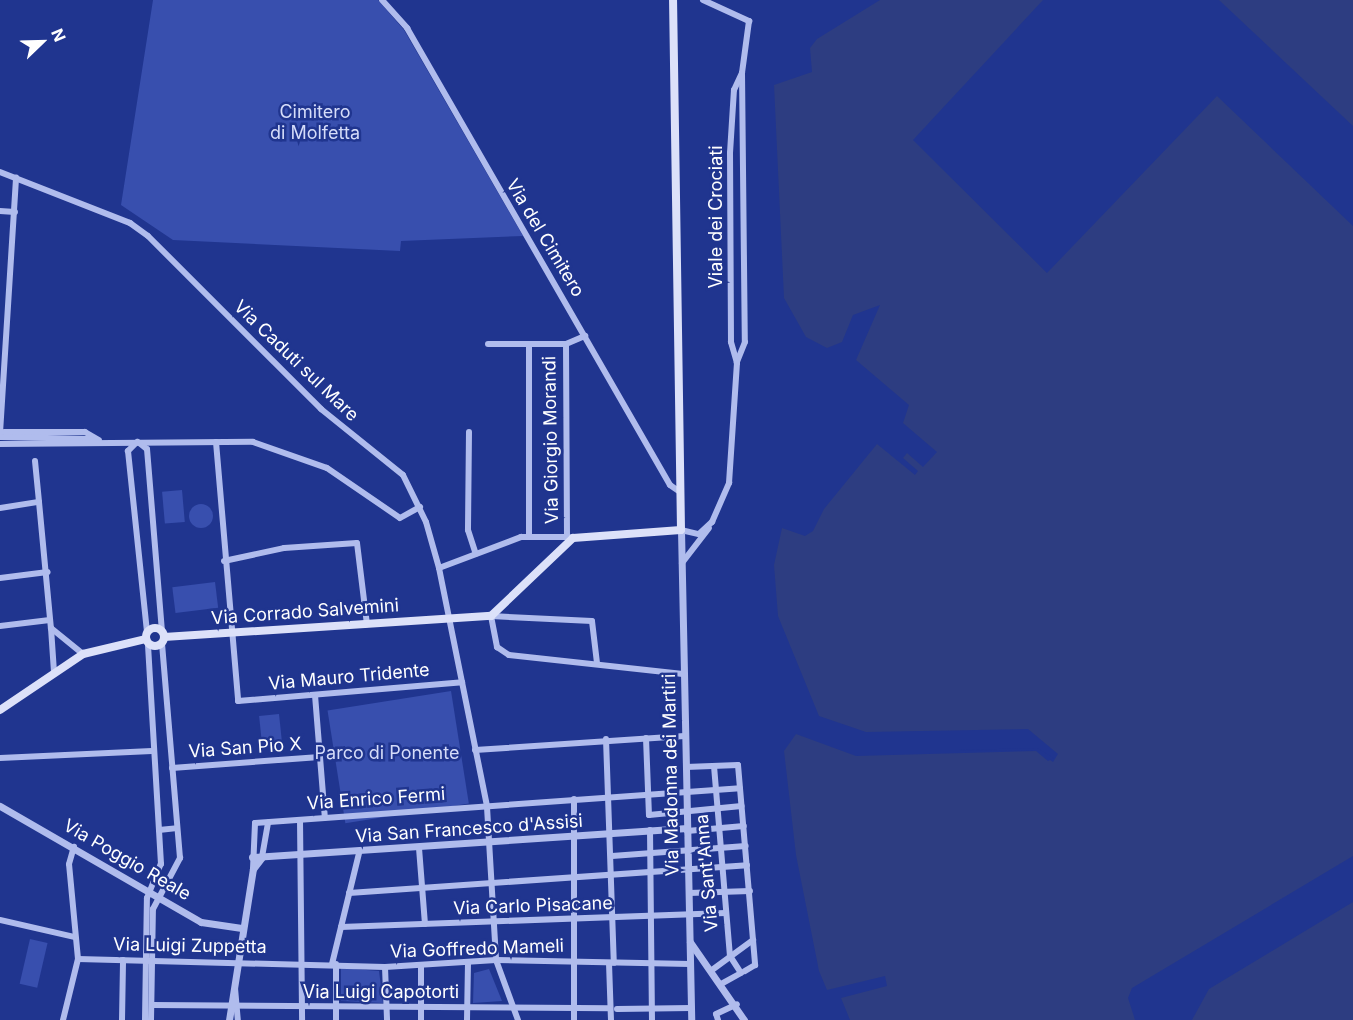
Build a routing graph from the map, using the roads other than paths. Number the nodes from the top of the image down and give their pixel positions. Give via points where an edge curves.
1 (382, 0) edge
2 (673, 0) edge
3 (703, 0) edge
4 (742, 73) junction
5 (0, 172) edge
6 (16, 178) junction
7 (0, 211) edge
8 (15, 212) junction
9 (585, 336) junction
10 (488, 344) dead end
11 (529, 344) junction
12 (566, 344) junction
13 (736, 363) junction
14 (3, 366) edge
15 (469, 432) dead end
16 (1, 434) edge
17 (99, 440) junction
18 (84, 441) junction
19 (138, 442) junction
20 (216, 442) junction
21 (0, 444) edge
22 (35, 461) dead end
23 (680, 492) junction
24 (39, 502) junction
25 (420, 507) junction
26 (0, 508) edge
27 (712, 522) junction
28 (681, 530) junction
29 (529, 536) junction
30 (570, 537) junction
31 (703, 537) junction
32 (681, 542) junction
33 (476, 554) junction
34 (224, 561) junction
35 (682, 563) junction
36 (439, 568) junction
37 (48, 572) junction
38 (0, 578) edge
39 (491, 616) junction
40 (449, 619) junction
41 (50, 624) junction
42 (367, 624) junction
43 (0, 626) edge
44 (232, 634) junction
45 (147, 638) junction
46 (163, 638) junction
47 (83, 654) junction
48 (597, 663) junction
49 (54, 672) junction
50 (684, 674) junction
51 (462, 682) junction
52 (315, 694) junction
53 (0, 710) edge
54 (685, 736) junction
55 (646, 738) junction
56 (606, 740) junction
57 (475, 750) junction
58 (152, 752) junction
59 (320, 757) junction
60 (0, 758) edge
61 (714, 766) junction
62 (686, 767) junction
63 (172, 768) junction
64 (740, 788) junction
65 (715, 790) junction
66 (686, 792) junction
67 (648, 794) junction
68 (609, 797) junction
69 (574, 799) junction
70 (0, 806) edge
71 (742, 806) junction
72 (487, 807) junction
73 (716, 808) junction
74 (687, 812) junction
75 (325, 818) junction
76 (300, 820) junction
77 (268, 823) junction
78 (744, 826) junction
79 (177, 828) junction
80 (718, 828) junction
81 (687, 829) junction
82 (159, 830) junction
83 (650, 831) junction
84 (611, 834) junction
85 (575, 836) junction
86 (489, 843) junction
87 (75, 846) junction
88 (746, 846) junction
89 (419, 848) junction
90 (720, 848) junction
91 (688, 851) junction
92 (359, 853) junction
93 (650, 853) junction
94 (262, 856) junction
95 (301, 856) junction
96 (612, 856) junction
97 (252, 857) junction
98 (747, 865) junction
99 (722, 867) junction
100 (253, 869) junction
101 (688, 870) junction
102 (650, 873) junction
103 (613, 876) junction
104 (574, 878) junction
105 (491, 886) junction
106 (150, 888) junction
107 (423, 888) junction
108 (750, 891) junction
109 (724, 892) junction
110 (349, 893) junction
111 (689, 894) junction
112 (161, 895) junction
113 (726, 913) junction
114 (690, 915) junction
115 (650, 916) junction
116 (614, 917) junction
117 (0, 920) edge
118 (575, 920) junction
119 (425, 924) junction
120 (493, 924) junction
121 (340, 927) junction
122 (242, 928) junction
123 (75, 937) junction
124 (753, 940) junction
125 (690, 942) junction
126 (730, 956) junction
127 (78, 959) junction
128 (123, 960) junction
129 (496, 960) junction
130 (150, 961) junction
131 (238, 962) junction
132 (468, 962) junction
133 (574, 962) junction
134 (302, 963) junction
135 (612, 963) junction
136 (651, 963) junction
137 (334, 964) junction
138 (690, 964) junction
139 (421, 966) junction
140 (385, 967) junction
141 (712, 970) junction
142 (743, 972) junction
143 (723, 983) junction
144 (737, 1004) junction
145 (152, 1005) junction
146 (235, 1006) junction
147 (387, 1006) junction
148 (468, 1006) junction
149 (301, 1007) junction
150 (336, 1007) junction
151 (421, 1007) junction
152 (574, 1008) junction
153 (691, 1008) junction
154 (512, 1009) junction
155 (614, 1009) junction
156 (652, 1009) junction
157 (63, 1020) edge
158 (122, 1020) edge
159 (145, 1020) edge
160 (151, 1020) edge
161 (229, 1020) edge
162 (238, 1020) edge
163 (302, 1020) edge
164 (336, 1020) edge
165 (387, 1020) edge
166 (421, 1020) edge
167 (467, 1020) edge
168 (518, 1020) edge
169 (574, 1020) edge
170 (611, 1020) edge
171 (652, 1020) edge
172 (691, 1020) edge
173 (718, 1020) edge
174 (744, 1020) edge

1 - 9 street, Via del Cimitero via 407,28
2 - 23 main road
3 - 4 street, Viale dei Crociati via 744,15 749,33
4 - 13 street, Viale dei Crociati via 745,342
4 - 13 street, Viale dei Crociati via 734,90 730,153 732,342
5 - 6 street, Via Caduti sul Mare
6 - 8 street
6 - 25 street, Via Caduti sul Mare via 130,223 148,236 321,409 391,461
7 - 8 street
8 - 14 street
9 - 12 street
9 - 23 street, Via del Cimitero via 670,485
10 - 11 street
11 - 12 street
11 - 29 street
12 - 30 street, Via Giorgio Morandi
13 - 27 street, Viale dei Crociati via 729,483
14 - 16 street
15 - 33 street via 468,530
16 - 17 street via 85,432
16 - 18 street
17 - 18 street
17 - 19 street
18 - 19 street
18 - 21 street
19 - 20 street
19 - 45 street via 128,451
19 - 46 street via 147,449
20 - 25 street via 282,449 327,468 400,518
20 - 34 street
22 - 24 street
23 - 28 main road
24 - 26 street
24 - 37 street
25 - 36 street, Via Caduti sul Mare
27 - 28 street via 699,534
27 - 31 street, Viale dei Crociati
28 - 30 main road
28 - 32 street, Via Madonna dei Martiri
29 - 30 street
29 - 33 street
30 - 39 main road
31 - 32 street
31 - 35 street, Viale dei Crociati
32 - 35 street, Via Madonna dei Martiri
33 - 36 street
34 - 42 street via 284,548 357,543
34 - 44 street
35 - 50 street, Via Madonna dei Martiri
36 - 40 street, Via Caduti sul Mare
37 - 38 street
37 - 41 street
39 - 40 main road, Via Corrado Salvemini
39 - 48 street via 497,646 509,655
39 - 48 street via 592,621
40 - 42 main road, Via Corrado Salvemini
40 - 51 street, Via Caduti sul Mare
41 - 43 street
41 - 47 street
41 - 49 street
42 - 44 main road, Via Corrado Salvemini
44 - 46 main road, Via Corrado Salvemini
44 - 52 street, Via Mauro Tridente via 238,701
45 - 46 main road
45 - 46 main road via 154,628
45 - 47 main road
45 - 58 street
46 - 63 street
47 - 49 main road
48 - 50 street
49 - 53 main road
50 - 54 street, Via Madonna dei Martiri
51 - 52 street, Via Mauro Tridente
51 - 57 street, Via Caduti sul Mare
52 - 59 street
54 - 55 street
54 - 62 street, Via Madonna dei Martiri
55 - 56 street
55 - 67 street
56 - 57 street
56 - 68 street
57 - 72 street, Via Caduti sul Mare
58 - 60 street
58 - 82 street
59 - 63 street, Via San Pio X
59 - 75 street
61 - 62 street
61 - 64 street via 738,765
61 - 65 street, Via Sant'Anna
62 - 66 street, Via Madonna dei Martiri
63 - 79 street
64 - 65 street, Via Enrico Fermi
64 - 71 street
65 - 66 street, Via Enrico Fermi
65 - 73 street, Via Sant'Anna
66 - 67 street, Via Enrico Fermi
66 - 74 street, Via Madonna dei Martiri
67 - 68 street, Via Enrico Fermi
67 - 74 street via 649,815
68 - 69 street, Via Enrico Fermi
68 - 84 street
69 - 72 street, Via Enrico Fermi
69 - 85 street
70 - 87 street, Via Poggio Reale
71 - 73 street
71 - 78 street
72 - 75 street, Via Enrico Fermi
72 - 86 street, Via Caduti sul Mare
73 - 74 street
73 - 80 street, Via Sant'Anna
74 - 81 street, Via Madonna dei Martiri
75 - 76 street, Via Enrico Fermi
76 - 77 street, Via Enrico Fermi
76 - 95 street
77 - 94 street
77 - 97 street, Via Enrico Fermi via 255,823
78 - 80 street
78 - 88 street
79 - 82 street
79 - 112 street via 179,866
80 - 81 street
80 - 90 street, Via Sant'Anna
81 - 83 street, Via San Francesco d'Assisi
81 - 91 street, Via Madonna dei Martiri
82 - 106 street via 161,864
83 - 84 street, Via San Francesco d'Assisi
83 - 93 street
84 - 85 street, Via San Francesco d'Assisi
84 - 96 street
85 - 86 street, Via San Francesco d'Assisi
85 - 104 street
86 - 89 street, Via San Francesco d'Assisi
86 - 105 street, Via Caduti sul Mare
87 - 106 street, Via Poggio Reale
87 - 123 street via 69,864
88 - 90 street
88 - 98 street
89 - 92 street, Via San Francesco d'Assisi
89 - 107 street
90 - 91 street
90 - 99 street, Via Sant'Anna
91 - 93 street
91 - 101 street, Via Madonna dei Martiri
92 - 95 street, Via San Francesco d'Assisi
92 - 110 street
93 - 96 street
93 - 102 street
94 - 95 street, Via San Francesco d'Assisi
94 - 97 street, Via San Francesco d'Assisi
94 - 100 street
95 - 134 street
96 - 103 street
97 - 100 street
98 - 99 street
98 - 108 street
99 - 101 street
99 - 109 street, Via Sant'Anna
100 - 122 street
101 - 102 street
101 - 111 street, Via Madonna dei Martiri
102 - 103 street
102 - 115 street
103 - 104 street
103 - 116 street
104 - 105 street
104 - 118 street
105 - 107 street
105 - 120 street, Via Caduti sul Mare
106 - 112 street, Via Poggio Reale
106 - 130 street
107 - 110 street
107 - 119 street
108 - 109 street
108 - 124 street
109 - 111 street
109 - 113 street, Via Sant'Anna
110 - 121 street
111 - 114 street, Via Madonna dei Martiri
112 - 122 street, Via Poggio Reale via 201,922
112 - 130 street via 153,909
113 - 114 street, Via Carlo Pisacane
113 - 126 street, Via Sant'Anna
114 - 115 street, Via Carlo Pisacane
114 - 125 street, Via Madonna dei Martiri
115 - 116 street, Via Carlo Pisacane
115 - 136 street
116 - 118 street, Via Carlo Pisacane
116 - 135 street
117 - 123 street
118 - 120 street, Via Carlo Pisacane
118 - 133 street
119 - 120 street, Via Carlo Pisacane
119 - 121 street, Via Carlo Pisacane
120 - 129 street, Via Caduti sul Mare
121 - 137 street
122 - 131 street
123 - 127 street
124 - 126 street
124 - 142 street via 755,965
125 - 138 street, Via Madonna dei Martiri
125 - 141 street
126 - 141 street
126 - 142 street, Via Sant'Anna
127 - 128 street, Via Luigi Zuppetta
127 - 157 street
128 - 130 street, Via Luigi Zuppetta
128 - 158 street
129 - 132 street, Via Goffredo Mameli
129 - 133 street, Via Goffredo Mameli
129 - 154 street, Via Caduti sul Mare
130 - 131 street, Via Luigi Zuppetta
130 - 145 street
130 - 159 street
131 - 134 street, Via Luigi Zuppetta
131 - 146 street
132 - 139 street, Via Goffredo Mameli
132 - 148 street
133 - 135 street, Via Goffredo Mameli
133 - 152 street
134 - 137 street, Via Goffredo Mameli
134 - 149 street
135 - 136 street, Via Goffredo Mameli
135 - 155 street
136 - 138 street, Via Goffredo Mameli
136 - 156 street
137 - 140 street, Via Goffredo Mameli
137 - 150 street
138 - 153 street, Via Madonna dei Martiri
139 - 140 street, Via Goffredo Mameli
139 - 151 street
140 - 147 street
141 - 143 street
142 - 143 street
143 - 144 street
144 - 173 street via 716,1014
144 - 174 street
145 - 146 street, Via Luigi Capotorti
145 - 160 street
146 - 149 street, Via Luigi Capotorti
146 - 161 street
146 - 162 street
147 - 150 street, Via Luigi Capotorti
147 - 151 street, Via Luigi Capotorti
147 - 165 street
148 - 151 street, Via Luigi Capotorti
148 - 154 street, Via Luigi Capotorti
148 - 167 street
149 - 150 street, Via Luigi Capotorti
149 - 163 street
150 - 164 street
151 - 166 street
152 - 154 street, Via Luigi Capotorti
152 - 155 street, Via Luigi Capotorti
152 - 169 street
153 - 156 street, Via Luigi Capotorti
153 - 172 street, Via Madonna dei Martiri
154 - 168 street, Via Caduti sul Mare
155 - 156 street, Via Luigi Capotorti
155 - 170 street
156 - 171 street

